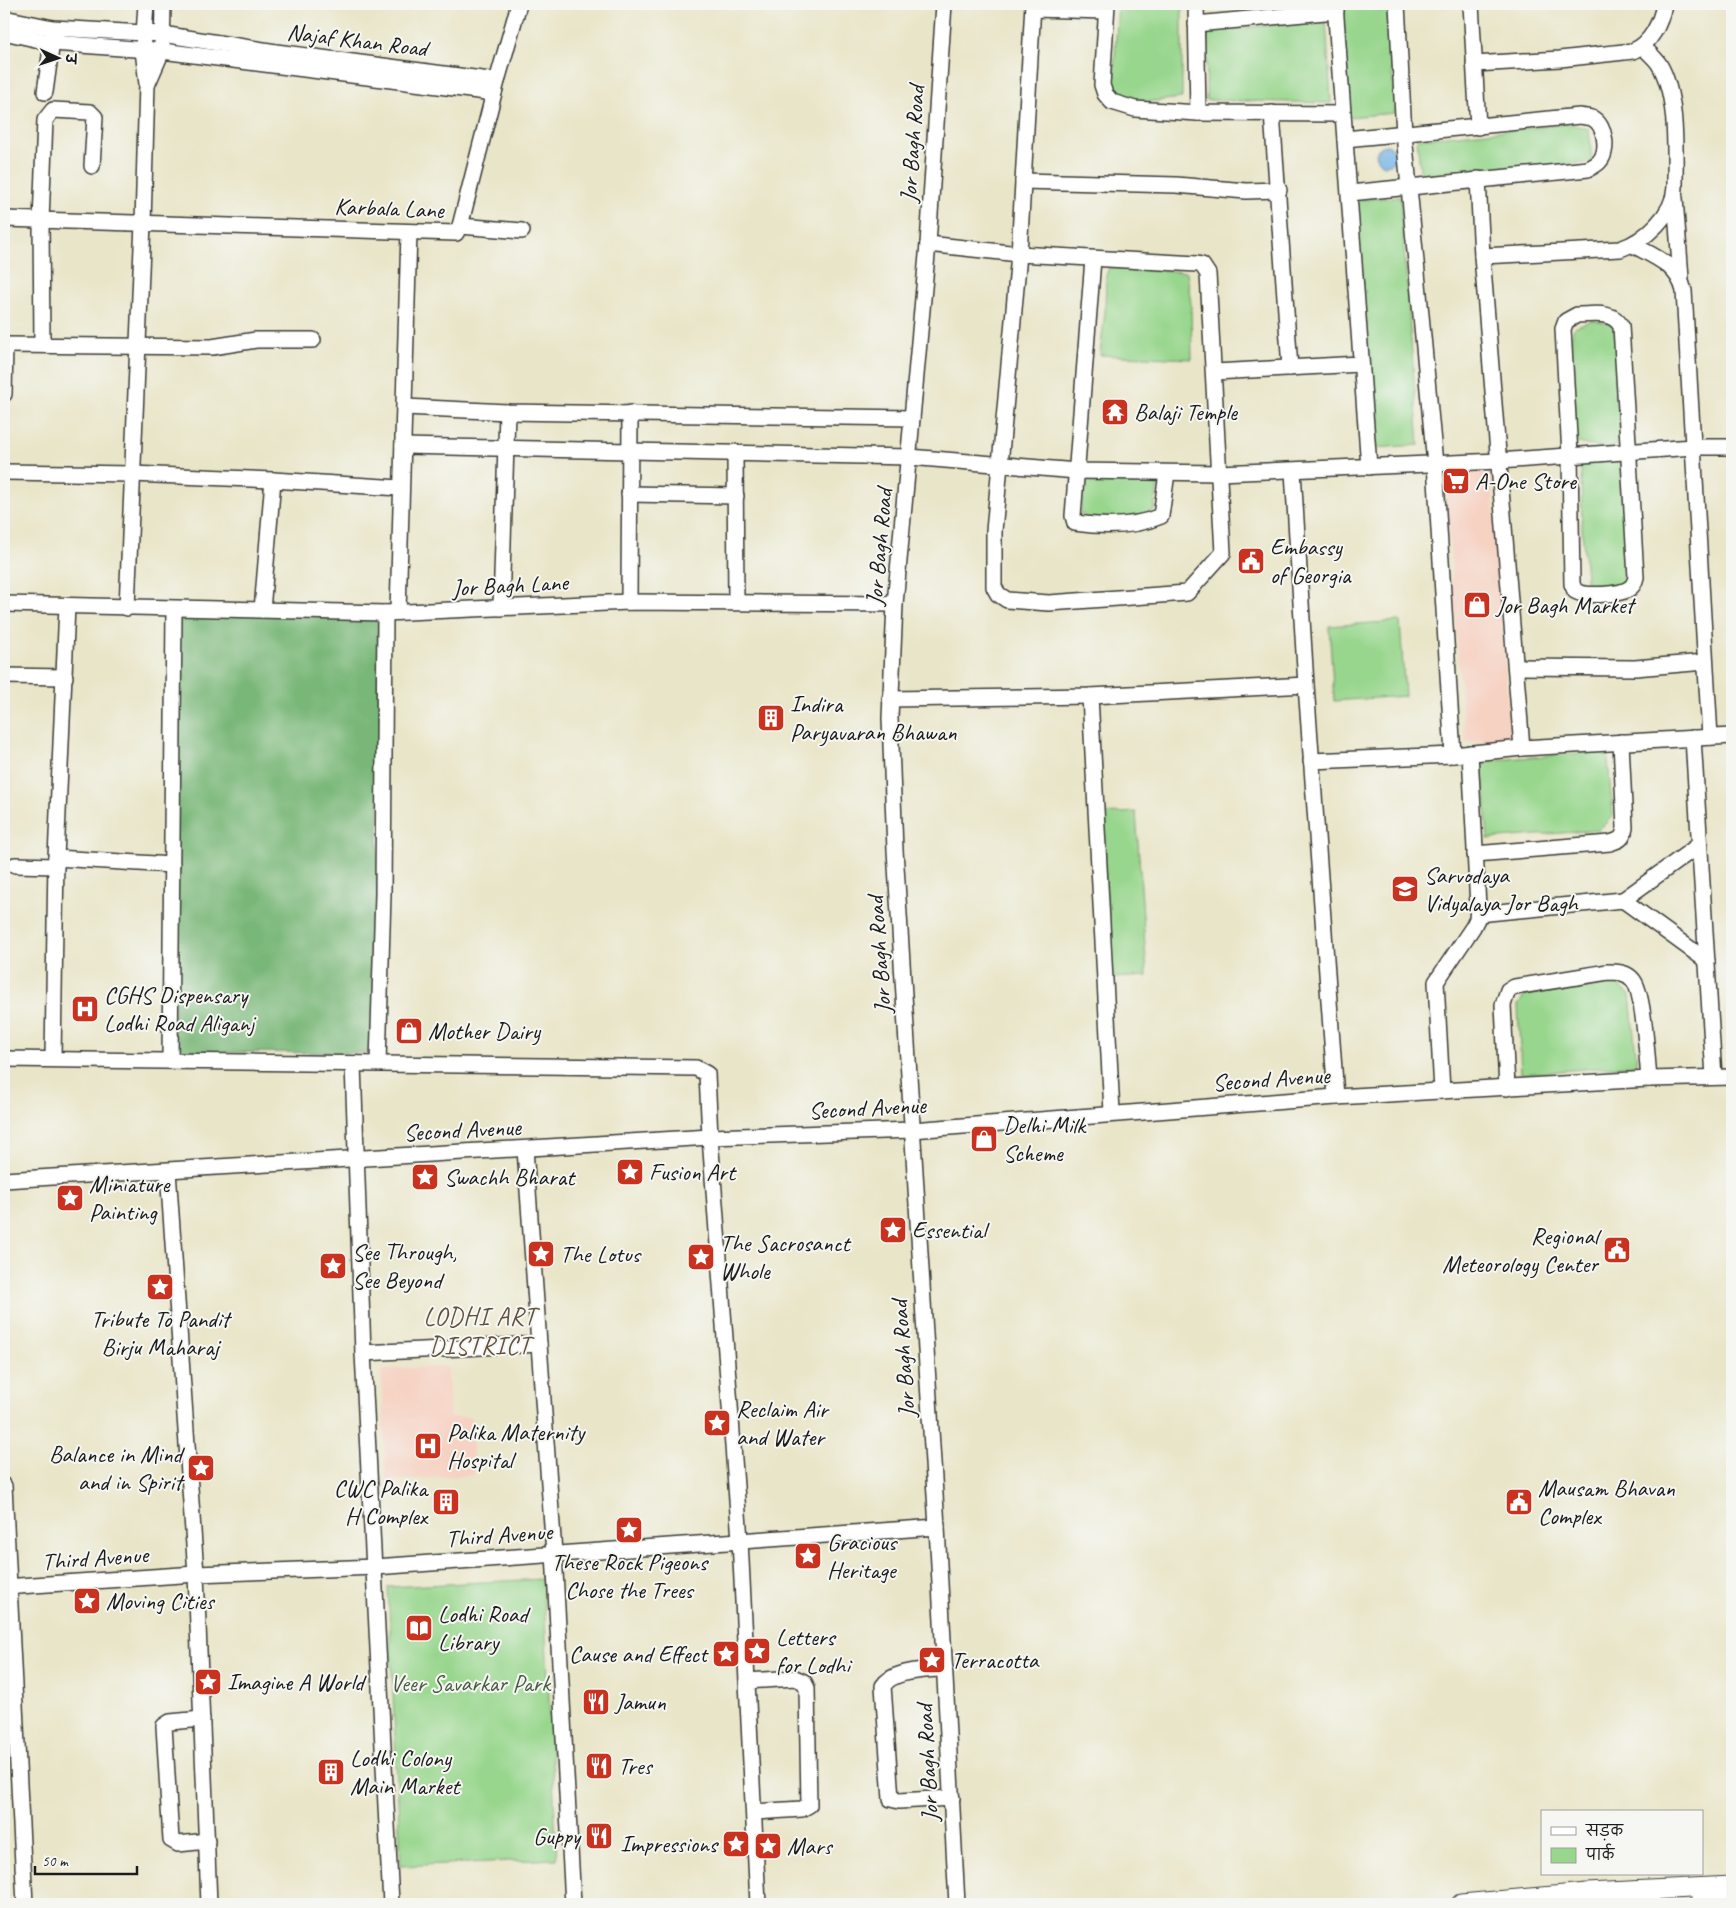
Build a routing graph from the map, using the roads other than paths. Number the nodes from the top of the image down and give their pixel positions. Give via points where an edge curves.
1 (146, 4) edge
2 (163, 4) edge
3 (520, 4) edge
4 (944, 4) edge
5 (1196, 4) edge
6 (1397, 4) edge
7 (1471, 4) edge
8 (1664, 4) edge
9 (1033, 6) edge
10 (1107, 8) edge
11 (1336, 8) edge
12 (1257, 11) edge
13 (4, 18) edge
14 (1196, 24) junction
15 (4, 32) edge
16 (143, 34) junction
17 (162, 34) junction
18 (53, 35) junction
19 (1643, 47) junction
20 (142, 50) junction
21 (162, 51) junction
22 (1474, 64) junction
23 (147, 84) junction
24 (495, 87) junction
25 (45, 92) dead end
26 (1198, 113) junction
27 (1272, 113) junction
28 (1343, 114) junction
29 (1478, 127) junction
30 (1404, 134) junction
31 (1345, 139) junction
32 (92, 166) dead end
33 (1478, 179) junction
34 (1023, 181) junction
35 (1409, 188) junction
36 (1279, 190) junction
37 (1350, 193) junction
38 (1675, 196) junction
39 (4, 219) edge
40 (41, 221) junction
41 (143, 223) junction
42 (460, 226) junction
43 (522, 231) dead end
44 (409, 232) junction
45 (928, 244) junction
46 (1633, 245) junction
47 (1019, 254) junction
48 (1482, 256) junction
49 (1093, 258) junction
50 (1681, 278) junction
51 (312, 340) dead end
52 (42, 344) junction
53 (4, 345) edge
54 (137, 347) junction
55 (1360, 364) junction
56 (1290, 368) junction
57 (1215, 372) junction
58 (4, 394) edge
59 (406, 407) junction
60 (507, 412) junction
61 (630, 413) junction
62 (912, 418) junction
63 (403, 446) junction
64 (1693, 447) junction
65 (1732, 447) edge
66 (506, 448) junction
67 (629, 449) junction
68 (735, 452) junction
69 (1630, 452) junction
70 (1570, 455) junction
71 (909, 457) junction
72 (1498, 461) junction
73 (1000, 463) junction
74 (1435, 464) junction
75 (1369, 467) junction
76 (1077, 471) junction
77 (1293, 471) junction
78 (4, 472) edge
79 (1167, 473) junction
80 (1219, 473) junction
81 (132, 474) junction
82 (272, 480) junction
83 (400, 488) junction
84 (629, 494) junction
85 (736, 496) junction
86 (628, 602) junction
87 (736, 602) junction
88 (4, 604) edge
89 (896, 604) junction
90 (68, 606) junction
91 (126, 608) junction
92 (501, 608) junction
93 (174, 610) junction
94 (262, 610) junction
95 (391, 612) junction
96 (1705, 662) junction
97 (1516, 667) junction
98 (4, 676) edge
99 (65, 677) junction
100 (1306, 685) junction
101 (1090, 696) junction
102 (890, 699) junction
103 (1732, 736) edge
104 (1710, 737) junction
105 (1692, 738) junction
106 (1621, 742) junction
107 (1522, 748) junction
108 (1470, 753) junction
109 (1453, 755) junction
110 (1311, 761) junction
111 (1699, 845) junction
112 (1474, 854) junction
113 (56, 862) junction
114 (15, 865) dead end
115 (172, 865) junction
116 (1623, 900) junction
117 (1478, 914) junction
118 (1707, 961) junction
119 (4, 1059) edge
120 (53, 1059) junction
121 (170, 1060) junction
122 (378, 1063) junction
123 (353, 1064) junction
124 (1714, 1077) junction
125 (1732, 1077) edge
126 (1649, 1079) junction
127 (1507, 1088) junction
128 (1442, 1091) junction
129 (1336, 1097) junction
130 (1112, 1112) junction
131 (912, 1130) junction
132 (710, 1137) junction
133 (525, 1149) junction
134 (356, 1158) junction
135 (168, 1171) junction
136 (4, 1180) edge
137 (539, 1344) junction
138 (363, 1353) junction
139 (4, 1486) edge
140 (937, 1527) junction
141 (740, 1540) junction
142 (554, 1553) junction
143 (375, 1567) junction
144 (196, 1574) junction
145 (6, 1587) edge
146 (945, 1668) junction
147 (747, 1681) junction
148 (202, 1719) junction
149 (952, 1798) junction
150 (754, 1812) junction
151 (207, 1841) junction
152 (1732, 1886) edge
153 (1732, 1902) edge
154 (25, 1904) edge
155 (209, 1904) edge
156 (391, 1904) edge
157 (572, 1904) edge
158 (758, 1904) edge
159 (957, 1904) edge
160 (1461, 1904) edge
161 (1698, 1904) edge

1 - 16 street
2 - 17 street
3 - 24 street, Karbala Lane
4 - 45 street, Jor Bagh Road
5 - 14 street
6 - 30 street
7 - 22 street
8 - 19 street via 1653,33
9 - 10 street
9 - 34 street
10 - 26 street via 1102,85 1105,94 1123,107
11 - 12 street
11 - 28 street
12 - 14 street
13 - 18 street, Najaf Khan Road
14 - 26 street
15 - 18 street
16 - 17 street, Najaf Khan Road
16 - 18 street, Najaf Khan Road
16 - 20 street
17 - 21 street
17 - 24 street, Najaf Khan Road
18 - 20 street
18 - 25 street
19 - 22 street via 1633,51 1567,58
19 - 38 street via 1658,62 1670,95
20 - 21 street
20 - 23 street
21 - 23 street
21 - 24 street
22 - 29 street
23 - 41 street
24 - 42 street, Karbala Lane
26 - 27 street
27 - 28 street
27 - 36 street
28 - 31 street
29 - 30 street
29 - 33 street via 1580,116 1592,118 1601,126 1605,139 1604,153 1599,162 1588,169
30 - 31 street
30 - 35 street
31 - 37 street
32 - 40 street via 95,117 90,112 53,110 45,120
33 - 35 street
33 - 48 street
34 - 36 street via 1176,185 1246,192
34 - 47 street
35 - 37 street
35 - 74 street
36 - 56 street
37 - 55 street
38 - 46 street via 1666,213
38 - 50 street
39 - 40 street, Karbala Lane
40 - 41 street, Karbala Lane
40 - 52 street
41 - 44 street, Karbala Lane
41 - 54 street
42 - 43 street
42 - 44 street, Karbala Lane via 456,233 450,234
44 - 59 street
45 - 47 street
45 - 62 street, Jor Bagh Road
46 - 48 street via 1606,251
46 - 50 street via 1665,262
47 - 49 street
47 - 73 street
48 - 72 street
49 - 57 street via 1202,265 1208,274
49 - 76 street
50 - 64 street
51 - 54 street
52 - 53 street
52 - 54 street
53 - 58 street
54 - 81 street
55 - 56 street
55 - 75 street
56 - 57 street
57 - 80 street
59 - 60 street
59 - 63 street
60 - 61 street
60 - 66 street
61 - 62 street
61 - 67 street
62 - 71 street, Jor Bagh Road
63 - 66 street
63 - 83 street
64 - 65 street
64 - 69 street
64 - 96 street
66 - 67 street
66 - 92 street
67 - 68 street
67 - 84 street
68 - 71 street
68 - 85 street
69 - 70 street
69 - 70 street via 1621,326 1610,315 1577,315 1566,321 1563,329
69 - 70 street via 1634,584 1626,590 1587,596 1575,591 1572,584
70 - 72 street
71 - 73 street
71 - 89 street, Jor Bagh Road
72 - 74 street
72 - 97 street
73 - 76 street
73 - 80 street via 994,531 994,587 1007,600 1049,603 1187,593 1224,553
74 - 75 street
74 - 109 street
75 - 77 street
76 - 79 street
76 - 79 street via 1073,516 1075,522 1095,526 1146,522 1161,516
77 - 80 street
77 - 100 street
78 - 81 street
79 - 80 street
81 - 82 street
81 - 91 street
82 - 83 street
82 - 94 street
83 - 95 street
84 - 85 street
84 - 86 street
85 - 87 street
86 - 87 street, Jor Bagh Lane
86 - 92 street, Jor Bagh Lane
87 - 89 street, Jor Bagh Lane
88 - 90 street, Jor Bagh Lane
89 - 102 street, Jor Bagh Road
90 - 91 street, Jor Bagh Lane
90 - 99 street
91 - 93 street, Jor Bagh Lane
92 - 95 street, Jor Bagh Lane
93 - 94 street, Jor Bagh Lane
93 - 115 street
94 - 95 street, Jor Bagh Lane
95 - 122 street
96 - 97 street via 1635,668
96 - 104 street
97 - 107 street
98 - 99 street
99 - 113 street
100 - 101 street
100 - 110 street
101 - 102 street
101 - 130 street
102 - 131 street, Jor Bagh Road via 895,850
103 - 104 street
104 - 105 street
105 - 106 street
105 - 111 street
106 - 107 street
106 - 112 street via 1625,828 1620,840
107 - 108 street
108 - 109 street
108 - 112 street
109 - 110 street
110 - 129 street
111 - 116 street
111 - 118 street
112 - 117 street
113 - 114 street
113 - 115 street
113 - 120 street
115 - 121 street
116 - 117 street
116 - 118 street
117 - 128 street via 1436,982
118 - 124 street
119 - 120 street
120 - 121 street
121 - 123 street
122 - 123 street
122 - 132 street via 696,1068 708,1078
123 - 134 street
124 - 125 street, Second Avenue
124 - 126 street, Second Avenue
126 - 127 street, Second Avenue
126 - 127 street via 1639,990 1628,976 1608,972 1515,986 1508,990 1503,1005
127 - 128 street, Second Avenue
128 - 129 street, Second Avenue
129 - 130 street, Second Avenue
130 - 131 street, Second Avenue
131 - 132 street, Second Avenue
131 - 140 street, Jor Bagh Road
132 - 133 street, Second Avenue
132 - 141 street
133 - 134 street, Second Avenue
133 - 137 street
134 - 135 street, Second Avenue
134 - 138 street
135 - 136 street, Second Avenue
135 - 144 street
137 - 138 street
137 - 142 street
138 - 143 street
139 - 145 street
140 - 141 street, Third Avenue
140 - 146 street, Jor Bagh Road
141 - 142 street, Third Avenue
141 - 147 street
142 - 143 street, Third Avenue
142 - 157 street
143 - 144 street, Third Avenue
143 - 156 street
144 - 145 street, Third Avenue
144 - 148 street
145 - 154 street
146 - 149 street, Jor Bagh Road
146 - 149 street via 896,1675 887,1679 883,1686 891,1799
147 - 150 street
147 - 150 street via 795,1678 804,1682 807,1688 809,1805 802,1809
148 - 151 street
148 - 151 street via 170,1722 164,1726 171,1840 178,1844
149 - 159 street, Jor Bagh Road
150 - 158 street
151 - 155 street
152 - 160 main road via 1586,1893
153 - 161 main road

